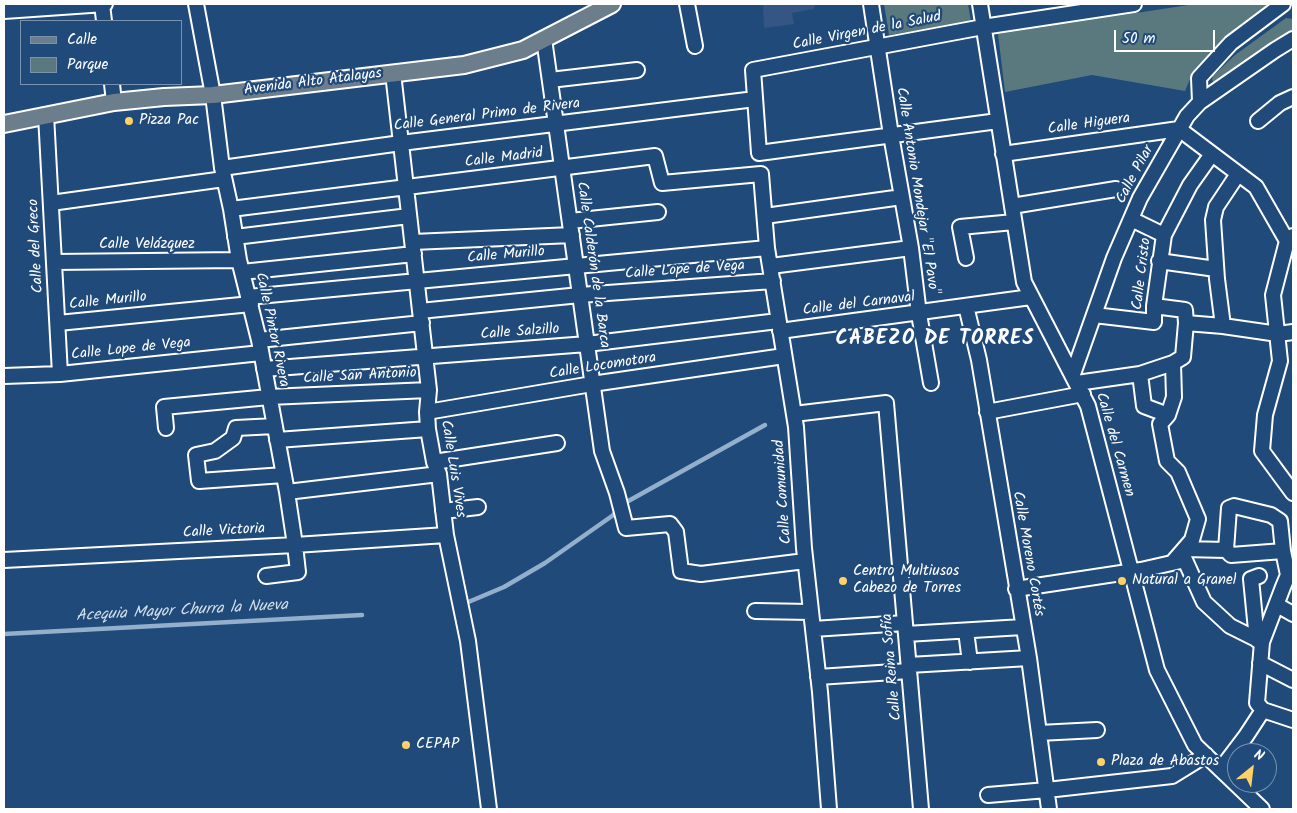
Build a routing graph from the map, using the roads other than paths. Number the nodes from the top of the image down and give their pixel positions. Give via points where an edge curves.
1 (103, 4) edge
2 (196, 4) edge
3 (612, 4) edge
4 (687, 4) edge
5 (871, 4) edge
6 (980, 4) edge
7 (1127, 4) edge
8 (1284, 4) edge
9 (4, 11) edge
10 (104, 20) edge
11 (983, 27) junction
12 (544, 39) junction
13 (1293, 39) edge
14 (695, 46) dead end
15 (878, 47) junction
16 (637, 70) dead end
17 (393, 73) junction
18 (550, 80) junction
19 (112, 85) edge
20 (213, 95) junction
21 (1293, 97) edge
22 (755, 99) junction
23 (114, 102) junction
24 (1200, 102) junction
25 (46, 115) junction
26 (998, 121) junction
27 (1258, 122) dead end
28 (4, 124) edge
29 (556, 125) junction
30 (1179, 129) junction
31 (890, 135) junction
32 (401, 143) junction
33 (1003, 154) junction
34 (1212, 154) junction
35 (562, 168) junction
36 (223, 174) junction
37 (761, 174) joint
38 (1238, 174) junction
39 (406, 187) junction
40 (1116, 189) dead end
41 (902, 197) junction
42 (52, 203) junction
43 (1012, 206) junction
44 (231, 209) junction
45 (658, 212) dead end
46 (410, 216) junction
47 (765, 216) junction
48 (1131, 219) junction
49 (570, 221) junction
50 (1014, 222) junction
51 (1164, 235) junction
52 (572, 236) junction
53 (235, 238) junction
54 (1290, 238) edge
55 (413, 248) junction
56 (767, 248) junction
57 (911, 248) junction
58 (966, 258) dead end
59 (1159, 261) junction
60 (54, 262) junction
61 (241, 266) junction
62 (576, 266) junction
63 (771, 266) junction
64 (1216, 269) junction
65 (417, 281) junction
66 (773, 282) junction
67 (580, 295) junction
68 (1031, 297) junction
69 (249, 300) junction
70 (966, 306) junction
71 (1154, 306) junction
72 (919, 314) junction
73 (1094, 315) junction
74 (421, 317) junction
75 (58, 323) junction
76 (1186, 323) junction
77 (779, 326) junction
78 (1224, 326) junction
79 (1293, 332) edge
80 (1278, 334) junction
81 (587, 344) junction
82 (260, 347) junction
83 (426, 356) junction
84 (784, 356) junction
85 (1173, 363) junction
86 (264, 369) junction
87 (60, 374) junction
88 (1140, 374) junction
89 (4, 376) edge
90 (931, 383) dead end
91 (592, 384) junction
92 (1078, 384) junction
93 (430, 390) junction
94 (269, 398) junction
95 (427, 412) junction
96 (987, 412) junction
97 (794, 414) junction
98 (1168, 415) junction
99 (166, 428) dead end
100 (428, 429) junction
101 (276, 433) junction
102 (557, 443) dead end
103 (437, 468) junction
104 (284, 475) junction
105 (287, 492) junction
106 (1293, 493) edge
107 (478, 507) dead end
108 (443, 511) junction
109 (446, 535) junction
110 (295, 545) junction
111 (1226, 550) junction
112 (1283, 551) junction
113 (1181, 557) junction
114 (4, 560) edge
115 (805, 560) junction
116 (1132, 571) junction
117 (1291, 573) edge
118 (266, 576) dead end
119 (1259, 576) dead end
120 (1016, 589) junction
121 (1276, 605) junction
122 (755, 610) dead end
123 (811, 612) junction
124 (1293, 614) edge
125 (1023, 627) junction
126 (813, 629) junction
127 (966, 631) junction
128 (904, 638) junction
129 (1259, 641) junction
130 (1029, 658) junction
131 (970, 662) junction
132 (1260, 663) junction
133 (909, 668) junction
134 (818, 677) junction
135 (1293, 680) edge
136 (1263, 710) junction
137 (1293, 720) edge
138 (1097, 730) dead end
139 (1039, 732) junction
140 (1206, 755) junction
141 (1221, 769) junction
142 (1047, 790) junction
143 (988, 794) dead end
144 (489, 809) edge
145 (829, 809) edge
146 (921, 809) edge
147 (1049, 809) edge
148 (1262, 809) edge

1 - 9 street
1 - 10 street
2 - 20 street, Calle Pintor Rivera
3 - 12 main road, Avenida Alto Atalayas
4 - 14 street
5 - 15 street, Calle Antonio Mondejar "El Pavo"
6 - 11 street, Calle del Carmen
7 - 11 street, Calle Virgen de la Salud
8 - 24 street via 1231,43 1199,78
11 - 15 street, Calle Virgen de la Salud
11 - 26 street, Calle del Carmen
12 - 17 main road, Avenida Alto Atalayas via 522,50 464,65
12 - 18 street, Calle Calderón de la Barca
13 - 24 street, Calle Pilar
15 - 22 street, Calle Virgen de la Salud via 753,70
15 - 31 street, Calle Antonio Mondejar "El Pavo"
16 - 18 street
17 - 20 main road, Avenida Alto Atalayas
17 - 32 street, Calle Luis Vives
18 - 29 street, Calle Calderón de la Barca
19 - 23 street
20 - 23 main road, Avenida Alto Atalayas
20 - 36 street, Calle Pintor Rivera
21 - 27 street via 1280,103
22 - 29 street, Calle General Primo de Rivera
22 - 31 street via 760,153
23 - 25 main road, Avenida Alto Atalayas
24 - 30 street, Calle Pilar
25 - 28 main road, Avenida Alto Atalayas
25 - 42 street, Calle del Greco
26 - 31 street
26 - 33 street, Calle del Carmen
29 - 32 street, Calle General Primo de Rivera
29 - 35 street, Calle Calderón de la Barca
30 - 33 street, Calle Higuera
30 - 34 street
30 - 48 street, Calle Pilar
31 - 41 street, Calle Antonio Mondejar "El Pavo"
32 - 36 street, Calle General Primo de Rivera
32 - 39 street, Calle Luis Vives
33 - 43 street, Calle del Carmen
34 - 38 street
34 - 51 street, Calle Cristo via 1190,185
35 - 37 street, Calle Madrid via 655,156 662,183
35 - 39 street, Calle Madrid
35 - 49 street, Calle Calderón de la Barca
36 - 42 street, Calle General Primo de Rivera
36 - 44 street, Calle Pintor Rivera
37 - 47 street, Calle Comunidad
38 - 54 street via 1256,187
38 - 64 street via 1216,207 1213,220
39 - 44 street, Calle Madrid
39 - 46 street, Calle Luis Vives
40 - 43 street
41 - 47 street
41 - 57 street, Calle Antonio Mondejar "El Pavo"
42 - 60 street, Calle del Greco
43 - 50 street, Calle del Carmen
44 - 53 street, Calle Pintor Rivera
45 - 49 street
46 - 53 street
46 - 55 street, Calle Luis Vives
47 - 56 street, Calle Comunidad
48 - 51 street
48 - 73 street, Calle Pilar
49 - 52 street, Calle Calderón de la Barca
50 - 58 street via 960,227
50 - 68 street, Calle del Carmen via 1024,282
51 - 59 street, Calle Cristo
52 - 55 street, Calle Velázquez
52 - 62 street, Calle Calderón de la Barca
53 - 61 street, Calle Pintor Rivera
54 - 80 street via 1273,295
55 - 61 street, Calle Velázquez
55 - 65 street, Calle Luis Vives
56 - 62 street, Calle Murillo
56 - 63 street, Calle Comunidad
57 - 63 street
57 - 72 street, Calle Antonio Mondejar "El Pavo"
59 - 64 street
59 - 71 street, Calle Cristo
60 - 61 street, Calle Velázquez
60 - 75 street, Calle del Greco
61 - 69 street, Calle Pintor Rivera
62 - 65 street, Calle Murillo
62 - 67 street, Calle Calderón de la Barca
63 - 66 street, Calle Comunidad
64 - 78 street
65 - 69 street, Calle Murillo
65 - 74 street, Calle Luis Vives
66 - 67 street, Calle Lope de Vega
66 - 77 street, Calle Comunidad
67 - 74 street, Calle Lope de Vega
67 - 81 street, Calle Calderón de la Barca
68 - 70 street, Calle del Carnaval
68 - 92 street, Calle del Carmen
69 - 75 street, Calle Murillo
69 - 82 street, Calle Pintor Rivera
70 - 72 street, Calle del Carnaval
70 - 96 street, Calle Moreno Cortés
71 - 73 street, Calle Cristo via 1154,322
71 - 76 street via 1185,310
72 - 77 street, Calle del Carnaval
72 - 90 street, Calle Antonio Mondejar "El Pavo"
73 - 92 street, Calle Pilar
74 - 82 street, Calle Lope de Vega
74 - 83 street, Calle Luis Vives
75 - 87 street, Calle del Greco
76 - 78 street
76 - 85 street via 1183,357
77 - 81 street, Calle Salzillo
77 - 84 street, Calle Comunidad
78 - 80 street
79 - 80 street
80 - 106 street via 1280,361 1265,415 1262,451
81 - 83 street, Calle Salzillo
81 - 91 street, Calle Calderón de la Barca
82 - 86 street, Calle Pintor Rivera
82 - 87 street, Calle Lope de Vega
83 - 86 street, Calle Salzillo
83 - 93 street, Calle Luis Vives
84 - 91 street, Calle Locomotora
84 - 97 street, Calle Comunidad
85 - 88 street
85 - 98 street via 1174,397
86 - 94 street, Calle Pintor Rivera
87 - 89 street, Calle Lope de Vega
88 - 92 street
88 - 98 street via 1144,406
91 - 95 street, Calle Locomotora
91 - 115 street, Calle Calderón de la Barca via 602,451 626,528 670,524 676,532 681,571 701,574
92 - 96 street
92 - 116 street, Calle del Carmen via 1088,406
93 - 94 street, Calle San Antonio
93 - 95 street, Calle Luis Vives
94 - 99 street, Calle San Antonio via 164,407
94 - 101 street, Calle Pintor Rivera
95 - 100 street, Calle Luis Vives
96 - 120 street, Calle Moreno Cortés
97 - 115 street, Calle Comunidad via 801,436
97 - 128 street, Calle Reina Sofía via 886,403 882,428
98 - 113 street via 1160,424 1167,461 1178,472 1198,519 1192,540
100 - 101 street
100 - 103 street, Calle Luis Vives
101 - 104 street, Calle Pintor Rivera
101 - 104 street via 236,428 233,438 215,451 196,455 198,481
102 - 103 street
103 - 105 street
103 - 108 street, Calle Luis Vives
104 - 105 street, Calle Pintor Rivera
105 - 110 street, Calle Pintor Rivera
107 - 108 street
108 - 109 street, Calle Luis Vives
109 - 110 street, Calle Victoria
109 - 144 street, Calle Luis Vives via 468,642
110 - 114 street, Calle Victoria
110 - 118 street, Calle Pintor Rivera via 298,572
111 - 112 street via 1232,555
111 - 112 street via 1229,508 1234,506 1280,520
111 - 113 street
112 - 117 street
113 - 116 street
113 - 129 street via 1204,602 1230,626
115 - 123 street, Calle Comunidad
116 - 120 street
116 - 140 street, Calle del Carmen via 1157,670 1195,745
117 - 121 street
119 - 129 street via 1251,580
120 - 125 street, Calle Moreno Cortés
121 - 124 street
121 - 129 street
122 - 123 street
123 - 126 street, Calle Comunidad
125 - 127 street
125 - 130 street, Calle Moreno Cortés
126 - 128 street
126 - 134 street, Calle Comunidad via 820,652
127 - 128 street
127 - 131 street
128 - 133 street, Calle Reina Sofía
129 - 132 street
130 - 131 street
130 - 139 street, Calle Moreno Cortés
131 - 133 street
132 - 135 street
132 - 136 street via 1257,703
133 - 134 street
133 - 146 street, Calle Reina Sofía
134 - 145 street, Calle Comunidad
136 - 137 street
136 - 141 street
138 - 139 street
139 - 142 street, Calle Moreno Cortés
140 - 141 street, Calle del Carmen
140 - 142 street via 1172,776
141 - 148 street, Calle del Carmen
142 - 143 street
142 - 147 street, Calle Moreno Cortés

